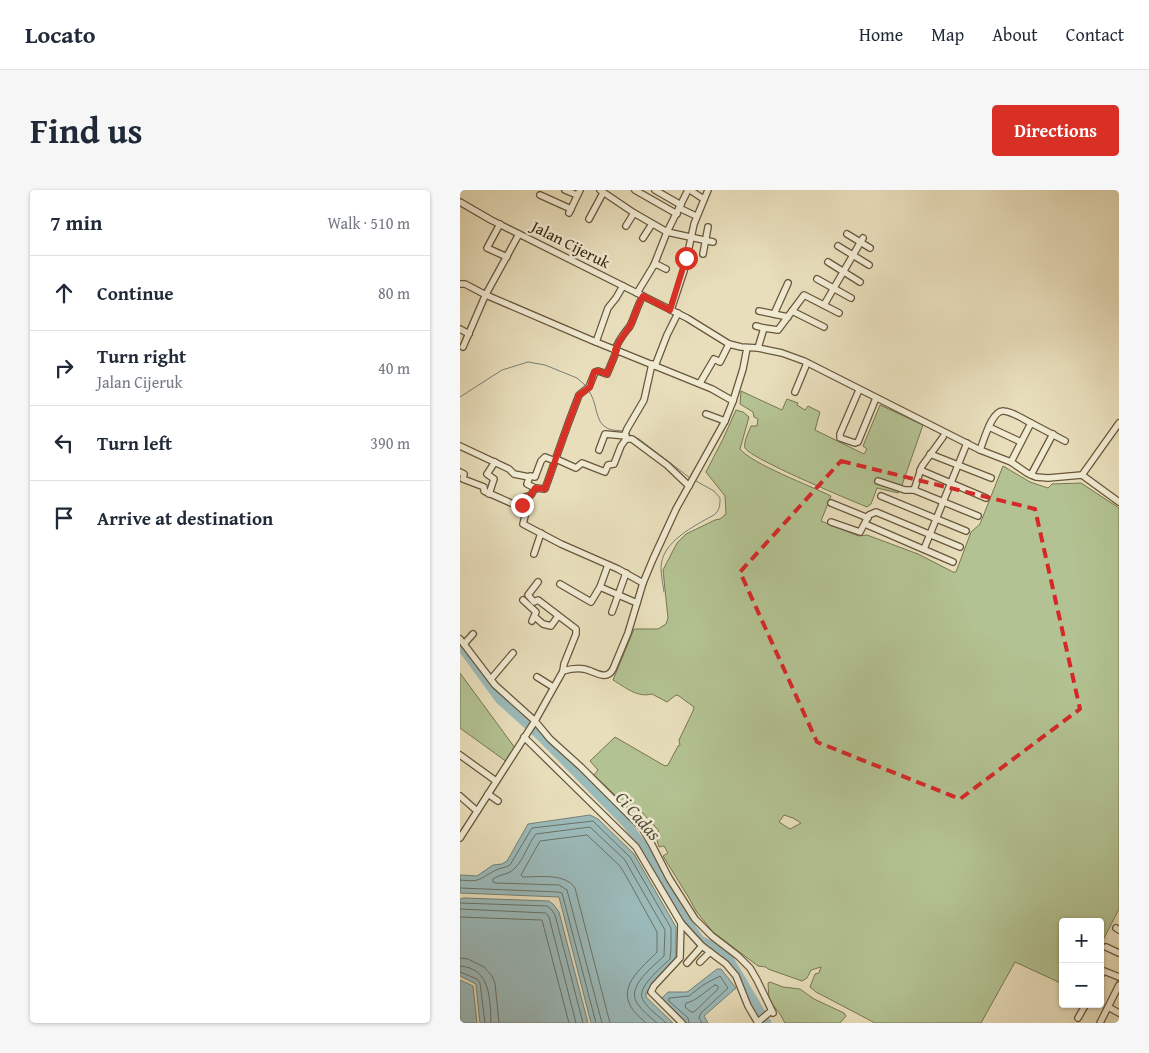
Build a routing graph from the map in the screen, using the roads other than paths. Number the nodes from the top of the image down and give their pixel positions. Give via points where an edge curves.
1 (565, 190) edge
2 (635, 190) edge
3 (655, 190) edge
4 (689, 190) edge
5 (708, 190) edge
6 (602, 192) edge
7 (579, 193) edge
8 (540, 195) dead end
9 (702, 198) dead end
10 (460, 202) edge
11 (679, 209) junction
12 (634, 213) junction
13 (694, 215) dead end
14 (589, 219) dead end
15 (500, 224) junction
16 (652, 224) junction
17 (626, 226) dead end
18 (708, 227) dead end
19 (667, 232) junction
20 (519, 234) junction
21 (848, 234) dead end
22 (691, 237) junction
23 (643, 238) dead end
24 (706, 240) junction
25 (862, 240) junction
26 (713, 242) dead end
27 (838, 246) dead end
28 (870, 248) dead end
29 (702, 254) dead end
30 (854, 255) junction
31 (507, 257) junction
32 (828, 262) dead end
33 (869, 264) dead end
34 (654, 265) junction
35 (666, 269) dead end
36 (844, 272) junction
37 (817, 279) dead end
38 (860, 282) dead end
39 (788, 283) dead end
40 (460, 284) edge
41 (623, 286) junction
42 (833, 288) junction
43 (486, 295) junction
44 (640, 295) junction
45 (851, 298) dead end
46 (824, 305) junction
47 (670, 310) junction
48 (759, 311) dead end
49 (792, 311) junction
50 (838, 313) dead end
51 (678, 314) junction
52 (774, 314) junction
53 (788, 317) junction
54 (756, 326) dead end
55 (824, 327) dead end
56 (764, 328) junction
57 (460, 329) edge
58 (469, 334) junction
59 (596, 342) junction
60 (729, 344) junction
61 (463, 347) dead end
62 (747, 348) junction
63 (758, 348) junction
64 (616, 350) junction
65 (807, 363) junction
66 (654, 365) junction
67 (700, 384) junction
68 (859, 390) junction
69 (794, 392) dead end
70 (876, 398) junction
71 (733, 401) junction
72 (706, 414) dead end
73 (725, 421) junction
74 (1031, 423) junction
75 (1119, 423) edge
76 (989, 427) junction
77 (1053, 434) junction
78 (626, 435) junction
79 (943, 437) dead end
80 (1065, 441) dead end
81 (1020, 442) junction
82 (967, 443) junction
83 (460, 446) edge
84 (981, 448) junction
85 (599, 450) dead end
86 (930, 454) junction
87 (556, 460) junction
88 (1011, 461) junction
89 (495, 462) junction
90 (958, 464) junction
91 (920, 470) junction
92 (460, 472) edge
93 (537, 472) junction
94 (550, 475) junction
95 (1032, 475) junction
96 (1082, 475) junction
97 (530, 477) junction
98 (991, 478) dead end
99 (878, 481) dead end
100 (951, 483) junction
101 (689, 485) junction
102 (535, 488) junction
103 (914, 490) junction
104 (489, 494) junction
105 (880, 496) dead end
106 (986, 498) dead end
107 (944, 501) junction
108 (1119, 502) edge
109 (831, 503) dead end
110 (520, 507) junction
111 (978, 516) dead end
112 (937, 518) junction
113 (866, 521) junction
114 (831, 522) dead end
115 (966, 531) dead end
116 (541, 533) junction
117 (930, 535) junction
118 (960, 547) dead end
119 (924, 549) junction
120 (534, 554) dead end
121 (954, 562) dead end
122 (608, 565) junction
123 (626, 573) junction
124 (538, 582) dead end
125 (643, 583) junction
126 (560, 584) dead end
127 (600, 587) junction
128 (618, 594) junction
129 (525, 598) junction
130 (637, 602) junction
131 (517, 603) dead end
132 (612, 612) dead end
133 (558, 616) junction
134 (474, 634) dead end
135 (462, 642) edge
136 (513, 653) dead end
137 (563, 671) junction
138 (537, 677) dead end
139 (491, 679) junction
140 (554, 687) junction
141 (534, 722) junction
142 (525, 737) junction
143 (460, 755) edge
144 (496, 782) junction
145 (488, 794) junction
146 (460, 796) edge
147 (498, 801) dead end
148 (477, 811) junction
149 (460, 838) edge
150 (681, 923) junction
151 (702, 946) junction
152 (1106, 947) dead end
153 (710, 952) junction
154 (1119, 953) edge
155 (700, 962) dead end
156 (687, 963) dead end
157 (1104, 971) edge
158 (1119, 978) edge
159 (1119, 985) edge
160 (1108, 1007) junction
161 (1084, 1008) edge
162 (1119, 1013) edge
163 (1078, 1018) dead end
164 (760, 1020) edge
165 (682, 1023) edge
166 (1100, 1023) edge

1 - 7 street
2 - 11 street
3 - 11 street
4 - 9 street
4 - 11 street
5 - 22 street
6 - 12 street
6 - 14 street
7 - 8 street via 570,211
10 - 15 street, Jalan Cijeruk
11 - 13 street
11 - 19 street
12 - 16 street
12 - 17 street
15 - 20 street, Jalan Cijeruk
15 - 31 street via 487,248
16 - 19 street
16 - 23 street
18 - 24 street
19 - 22 street
19 - 34 street
20 - 31 street
20 - 41 street, Jalan Cijeruk
21 - 25 street
22 - 24 street
22 - 47 street via 684,271
24 - 26 street
24 - 29 street
25 - 28 street
25 - 30 street
27 - 30 street
30 - 33 street
30 - 36 street
31 - 43 street
32 - 36 street
34 - 35 street
34 - 44 street
36 - 38 street
36 - 42 street
37 - 42 street
39 - 52 street
40 - 43 street
41 - 44 street, Jalan Cijeruk
41 - 59 street via 608,308
42 - 45 street
42 - 46 street
43 - 58 street
43 - 59 street
44 - 47 street, Jalan Cijeruk
44 - 64 street via 631,324 620,338
46 - 49 street via 804,295
46 - 50 street
47 - 51 street, Jalan Cijeruk
48 - 52 street
49 - 53 street
49 - 55 street
51 - 60 street, Jalan Cijeruk
51 - 66 street
52 - 53 street
53 - 56 street via 778,331
54 - 56 street
56 - 63 street
57 - 58 street
58 - 61 street
59 - 64 street
60 - 62 street, Jalan Cijeruk
60 - 67 street via 720,362 714,359
62 - 63 street, Jalan Cijeruk
62 - 71 street
63 - 65 street, Jalan Cijeruk
64 - 66 street
64 - 87 street via 607,374 594,372 587,389 579,395
65 - 68 street, Jalan Cijeruk
65 - 69 street
66 - 67 street
66 - 78 street via 644,400
67 - 71 street
68 - 70 street, Jalan Cijeruk
68 - 70 street via 839,436 842,439 855,443 860,440
70 - 82 street, Jalan Cijeruk
71 - 73 street
72 - 73 street
73 - 101 street
74 - 76 street via 1002,410 993,416
74 - 77 street
74 - 81 street
75 - 96 street
76 - 81 street
76 - 84 street
77 - 80 street
77 - 95 street
78 - 85 street via 605,434
78 - 87 street via 614,464 608,465 606,472 582,463 576,468
78 - 101 street
79 - 86 street
81 - 88 street
82 - 84 street, Jalan Cijeruk
82 - 90 street
83 - 89 street
84 - 88 street, Jalan Cijeruk
86 - 90 street
86 - 91 street
87 - 93 street via 545,457
87 - 94 street
88 - 95 street, Jalan Cijeruk
89 - 97 street via 514,474
89 - 104 street via 487,474 494,479
90 - 98 street
90 - 100 street
91 - 100 street
91 - 103 street
92 - 104 street via 464,474 463,479 483,486
93 - 94 street
93 - 97 street via 535,477
94 - 102 street via 545,490
95 - 96 street via 1048,478
96 - 108 street
97 - 102 street via 527,485
99 - 103 street
100 - 106 street
100 - 107 street
101 - 125 street
102 - 110 street
103 - 107 street
104 - 110 street
105 - 112 street
107 - 111 street
107 - 112 street
109 - 113 street
110 - 116 street via 526,512 522,523
112 - 115 street
112 - 117 street
113 - 114 street via 858,532
113 - 117 street via 876,512
113 - 119 street
116 - 120 street
116 - 122 street
117 - 118 street
117 - 119 street
119 - 121 street
122 - 123 street
122 - 127 street
123 - 125 street
123 - 128 street
124 - 129 street
125 - 130 street
126 - 127 street via 591,602
127 - 128 street
128 - 130 street
128 - 132 street
129 - 131 street
129 - 133 street via 534,602 538,600
129 - 133 street via 535,612 533,619 550,626
130 - 137 street via 610,675 584,669
133 - 137 street via 576,630
134 - 135 street
135 - 139 street
136 - 139 street
137 - 140 street
138 - 140 street
139 - 141 street
140 - 141 street
141 - 142 street
141 - 164 street via 642,828 695,920 750,968 772,1012
142 - 144 street
142 - 150 street via 633,844
143 - 144 street
144 - 145 street
145 - 147 street
145 - 148 street
146 - 148 street
148 - 149 street
150 - 151 street
150 - 165 street via 680,958 651,992
151 - 153 street
151 - 156 street
152 - 154 street
153 - 155 street
153 - 164 street via 736,976 746,1002
157 - 158 street
159 - 160 street
160 - 162 street
160 - 166 street
161 - 163 street

